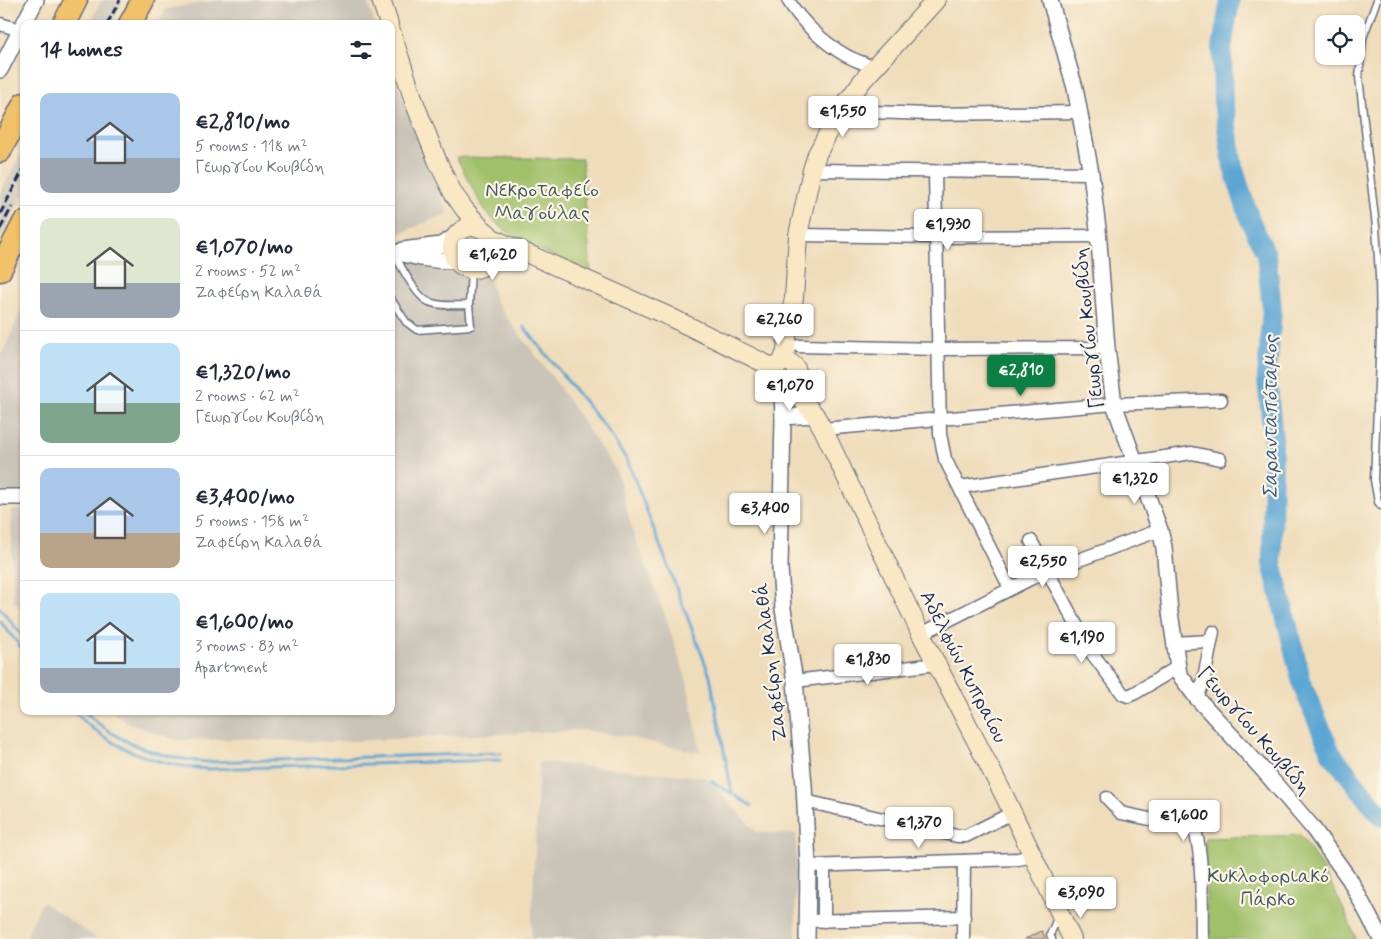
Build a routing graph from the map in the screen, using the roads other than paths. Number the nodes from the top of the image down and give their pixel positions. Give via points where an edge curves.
1 (36, 0) edge
2 (76, 0) edge
3 (143, 0) edge
4 (381, 0) edge
5 (788, 0) edge
6 (936, 0) edge
7 (1050, 0) edge
8 (1376, 0) edge
9 (25, 20) edge
10 (66, 20) edge
11 (132, 20) edge
12 (388, 20) edge
13 (0, 24) edge
14 (20, 30) joint
15 (395, 43) edge
16 (874, 68) junction
17 (0, 70) edge
18 (840, 111) junction
19 (20, 112) edge
20 (1079, 112) junction
21 (0, 151) edge
22 (812, 170) junction
23 (935, 172) junction
24 (1091, 174) junction
25 (453, 193) junction
26 (20, 232) edge
27 (488, 234) junction
28 (798, 235) junction
29 (456, 236) junction
30 (1099, 236) junction
31 (936, 238) junction
32 (395, 251) edge
33 (395, 252) edge
34 (395, 256) edge
35 (491, 260) junction
36 (455, 261) junction
37 (544, 261) junction
38 (0, 270) edge
39 (471, 270) junction
40 (1380, 276) edge
41 (794, 298) junction
42 (395, 305) edge
43 (469, 305) junction
44 (1380, 334) edge
45 (798, 346) junction
46 (1107, 348) junction
47 (938, 349) junction
48 (786, 373) junction
49 (1221, 400) dead end
50 (1114, 404) junction
51 (783, 417) junction
52 (939, 418) junction
53 (819, 422) junction
54 (1220, 459) dead end
55 (1134, 460) junction
56 (960, 487) junction
57 (0, 497) edge
58 (20, 497) edge
59 (1381, 506) edge
60 (1160, 530) junction
61 (1031, 542) dead end
62 (1048, 571) junction
63 (1010, 588) junction
64 (921, 634) junction
65 (1174, 643) junction
66 (936, 664) junction
67 (1178, 667) junction
68 (796, 681) junction
69 (1197, 698) junction
70 (1107, 798) dead end
71 (806, 801) junction
72 (1012, 813) junction
73 (1033, 856) junction
74 (964, 861) junction
75 (808, 866) junction
76 (824, 866) junction
77 (1060, 913) junction
78 (964, 917) junction
79 (824, 921) junction
80 (807, 922) junction
81 (807, 939) edge
82 (963, 939) edge
83 (1052, 939) edge
84 (1072, 939) edge
85 (1202, 939) edge
86 (1381, 939) edge

1 - 9 street
2 - 10 highway
3 - 11 highway
4 - 12 main road
5 - 16 street via 798,15 832,46
6 - 16 main road
7 - 20 street, Γεωργίου Κουβίδη
8 - 40 lane via 1363,38 1359,77
13 - 14 street
14 - 17 street
15 - 25 main road via 418,112
16 - 18 main road
18 - 20 street via 930,114
18 - 22 main road
19 - 21 highway
20 - 24 street, Γεωργίου Κουβίδη
22 - 23 street
22 - 28 main road
23 - 24 street
23 - 31 street
24 - 30 street, Γεωργίου Κουβίδη
25 - 27 main road
25 - 29 main road
26 - 38 highway
27 - 29 main road via 478,228 467,228
27 - 35 main road via 495,249
27 - 37 main road
28 - 31 street
28 - 41 main road
29 - 32 street via 441,245
29 - 36 main road via 452,245
30 - 31 street
30 - 46 street, Γεωργίου Κουβίδη
31 - 47 street
33 - 36 street via 434,261
34 - 43 lane via 427,302
35 - 37 main road via 518,253
35 - 39 main road via 482,268
36 - 39 main road
37 - 48 main road
39 - 43 lane
40 - 44 lane
41 - 45 main road via 799,318
41 - 48 main road via 788,327
42 - 43 lane via 406,322 417,330 471,326
44 - 59 lane via 1374,480
45 - 47 street
45 - 48 main road
46 - 47 street
46 - 50 street, Γεωργίου Κουβίδη
47 - 52 street
48 - 51 street, Ζαφείρη Καλαθά via 782,392
48 - 53 main road, Αδελφών Κυπραίου
49 - 50 street
50 - 52 street
50 - 55 street, Γεωργίου Κουβίδη
51 - 53 street
51 - 68 street, Ζαφείρη Καλαθά via 780,568 783,608
52 - 53 street
52 - 56 street via 945,459
53 - 64 main road, Αδελφών Κυπραίου
54 - 55 street via 1192,453
55 - 56 street
55 - 60 street, Γεωργίου Κουβίδη
56 - 63 street
57 - 58 street
60 - 62 street
60 - 65 street, Γεωργίου Κουβίδη
61 - 62 street
62 - 63 street
62 - 67 street via 1091,652 1123,694 1135,693
63 - 64 street
64 - 66 main road, Αδελφών Κυπραίου
65 - 67 street, Γεωργίου Κουβίδη
65 - 69 street via 1212,636
66 - 68 street
66 - 72 main road, Αδελφών Κυπραίου
67 - 69 street, Γεωργίου Κουβίδη via 1179,674
68 - 71 street, Ζαφείρη Καλαθά
69 - 86 street, Γεωργίου Κουβίδη via 1312,827 1350,880
70 - 85 street via 1120,813 1195,831 1200,869
71 - 72 street via 957,836 966,836
71 - 75 street, Ζαφείρη Καλαθά
72 - 73 main road, Αδελφών Κυπραίου
73 - 74 street
73 - 77 main road, Αδελφών Κυπραίου
74 - 76 street
74 - 78 street
75 - 76 street
75 - 80 street, Ζαφείρη Καλαθά
76 - 79 street
77 - 83 lane via 1050,935
77 - 84 main road, Αδελφών Κυπραίου
78 - 79 street
78 - 82 street
79 - 80 street
80 - 81 street, Ζαφείρη Καλαθά

